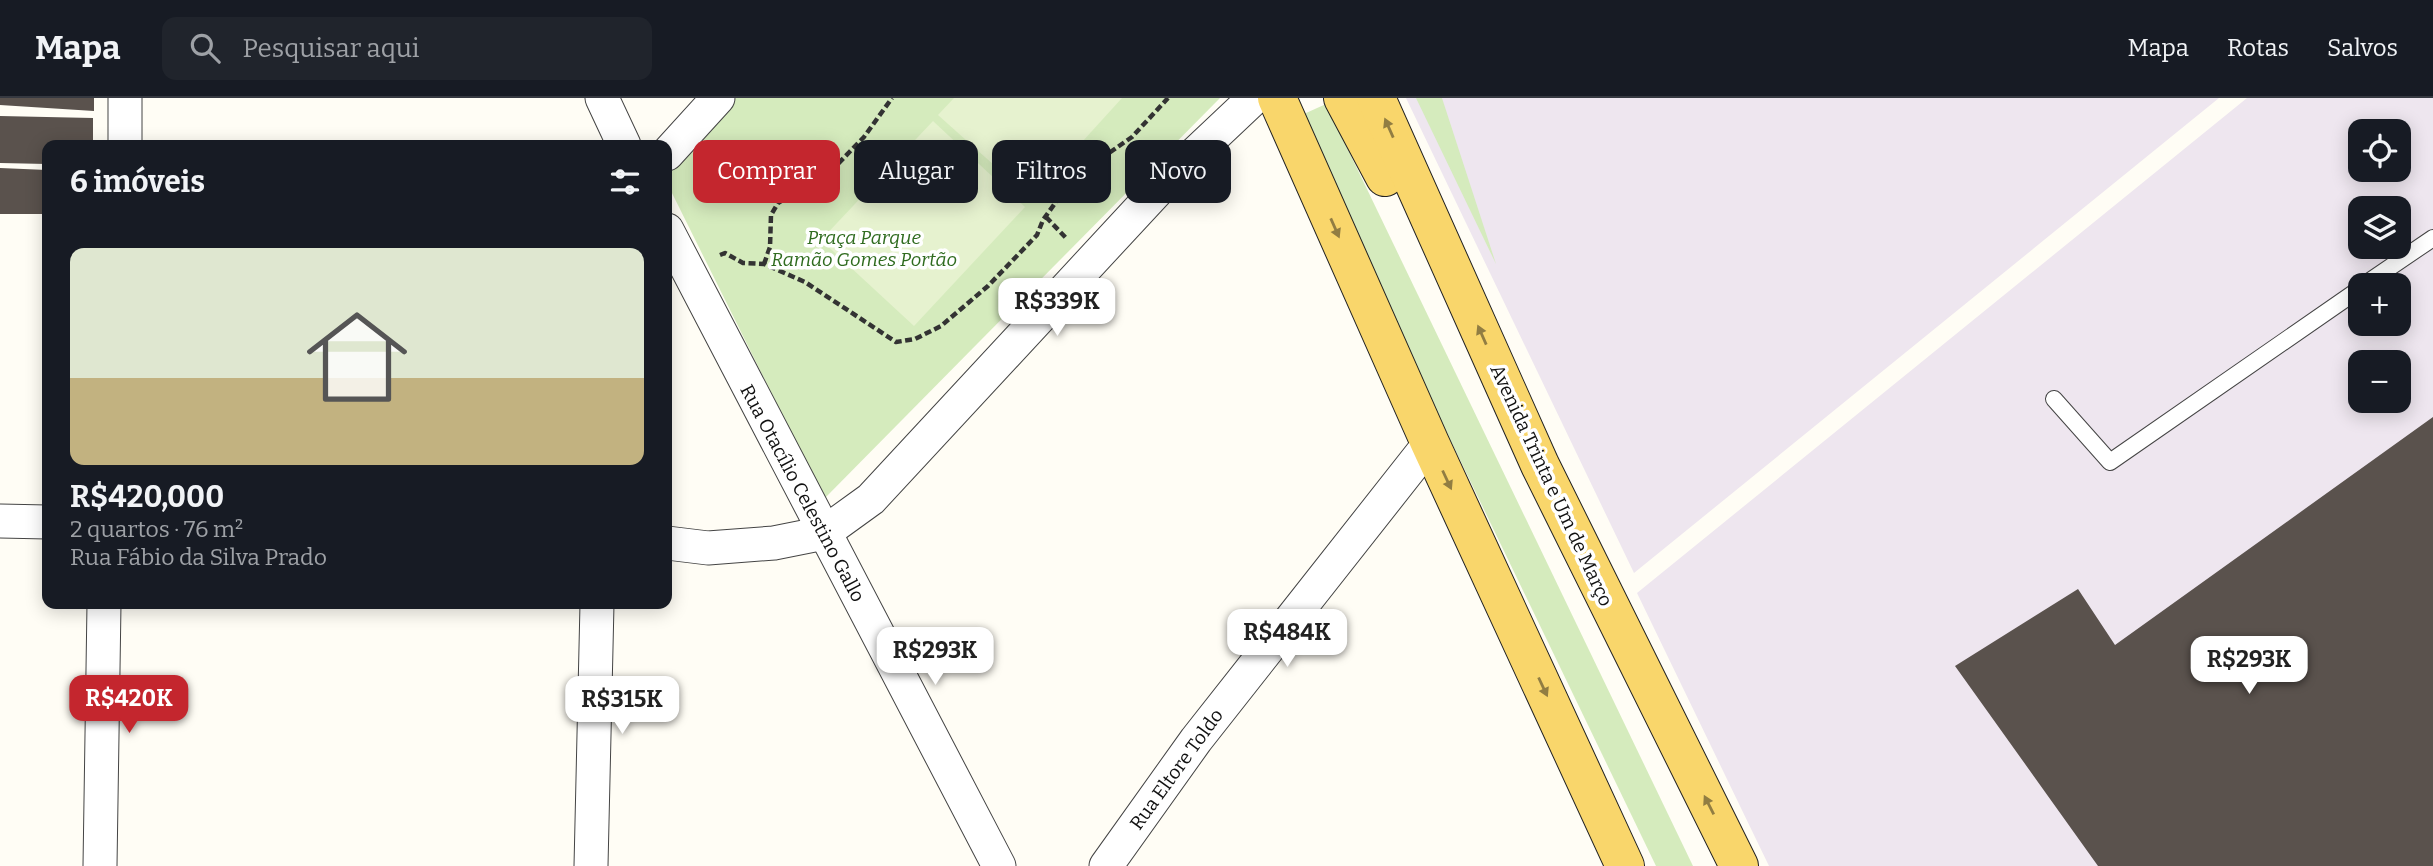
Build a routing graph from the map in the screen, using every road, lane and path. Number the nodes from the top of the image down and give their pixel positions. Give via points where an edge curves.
1 (125, 98) edge
2 (602, 98) edge
3 (718, 98) edge
4 (892, 98) edge
5 (1168, 98) edge
6 (1254, 98) edge
7 (1277, 98) edge
8 (1343, 98) edge
9 (1376, 98) edge
10 (125, 140) edge
11 (622, 140) edge
12 (672, 149) edge
13 (2433, 238) edge
14 (672, 240) edge
15 (1451, 265) junction
16 (2383, 273) edge
17 (2348, 297) edge
18 (2054, 399) dead end
19 (1430, 443) junction
20 (0, 521) edge
21 (42, 522) edge
22 (824, 533) junction
23 (672, 544) edge
24 (104, 609) edge
25 (597, 609) edge
26 (100, 866) edge
27 (591, 866) edge
28 (999, 866) edge
29 (1107, 866) edge
30 (1625, 866) edge
31 (1739, 866) edge

1 - 10 street
2 - 11 street
3 - 12 street
4 - 5 path via 831,171 778,203 771,215 770,247 764,264 805,282 897,342 941,326 988,286 1037,235 1063,192 1086,169 1132,137
6 - 22 street via 1165,182 871,499
7 -> 19 main road
8 - 15 main road via 1407,218
15 -> 9 main road, Avenida Trinta e Um de Março
13 - 16 lane
14 - 22 street, Rua Otacílio Celestino Gallo
31 -> 15 main road, Avenida Trinta e Um de Março via 1546,477
17 - 18 lane via 2110,462
19 - 29 street, Rua Eltore Toldo via 1196,740
19 -> 30 main road
20 - 21 street
22 - 23 street via 774,543 708,548
22 - 28 street, Rua Otacílio Celestino Gallo
24 - 26 street
25 - 27 street

